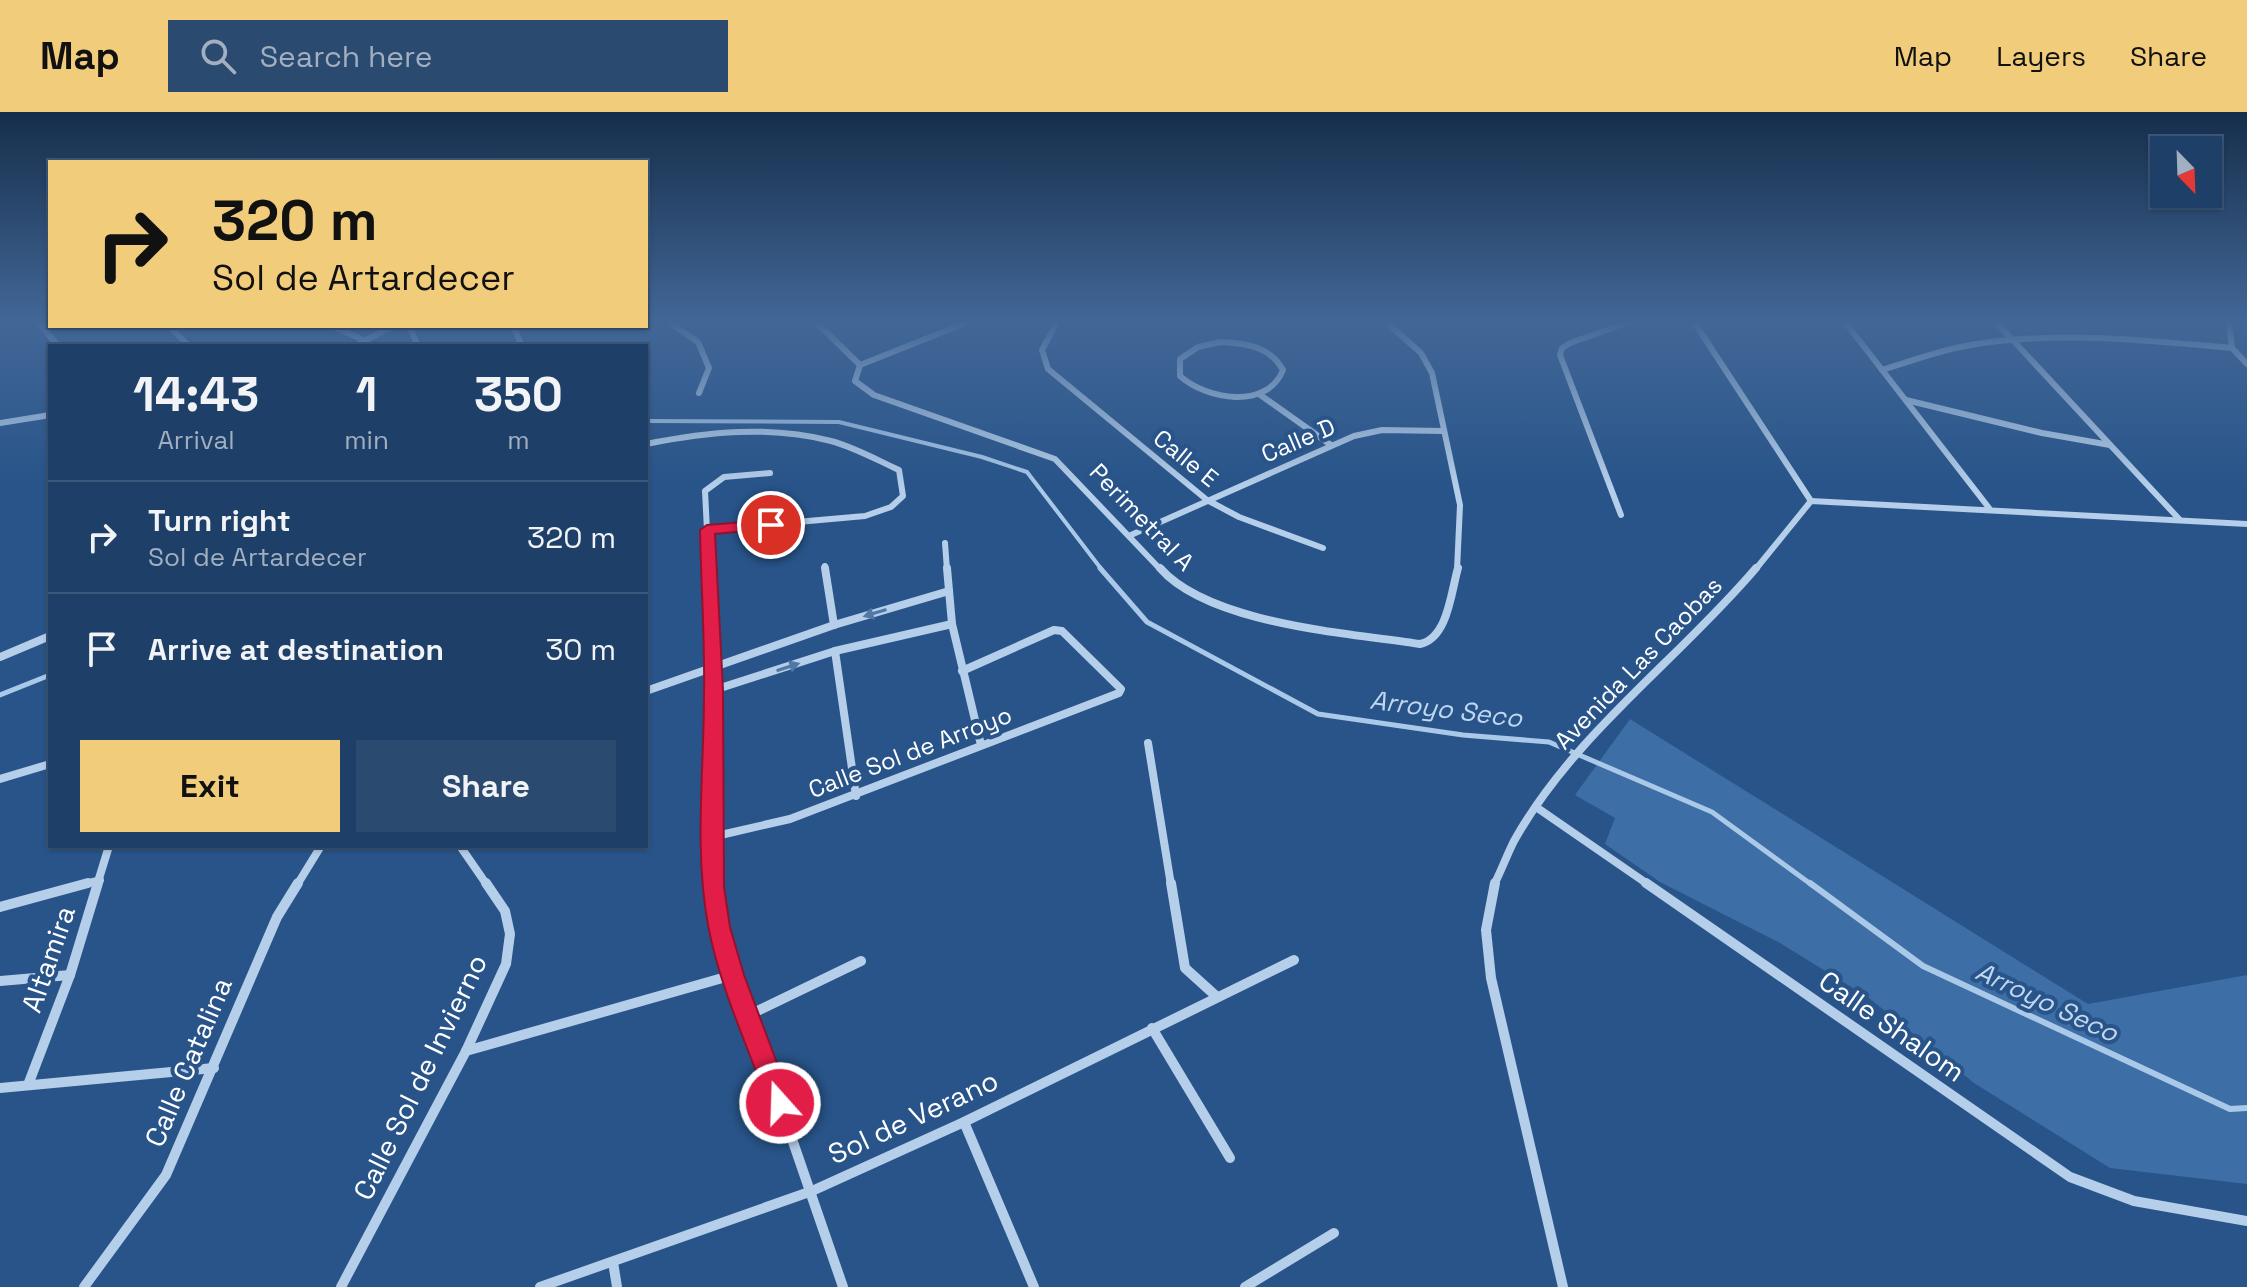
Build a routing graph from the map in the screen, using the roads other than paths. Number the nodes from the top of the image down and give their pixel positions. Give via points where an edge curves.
1 (705, 377) edge
2 (855, 377) edge
3 (1058, 377) edge
4 (1181, 377) edge
5 (1282, 377) edge
6 (1433, 377) edge
7 (1568, 377) edge
8 (1730, 377) edge
9 (1887, 377) edge
10 (2046, 377) edge
11 (699, 393) dead end
12 (1259, 394) junction
13 (1906, 400) junction
14 (48, 415) edge
15 (0, 423) edge
16 (1444, 431) junction
17 (648, 444) edge
18 (1331, 445) junction
19 (2111, 446) junction
20 (770, 473) dead end
21 (1207, 500) junction
22 (1811, 501) junction
23 (1989, 508) junction
24 (1621, 515) dead end
25 (2180, 520) junction
26 (2247, 524) edge
27 (707, 530) junction
28 (1131, 535) junction
29 (945, 543) dead end
30 (1323, 548) dead end
31 (825, 566) dead end
32 (949, 591) junction
33 (952, 624) junction
34 (834, 625) junction
35 (48, 637) edge
36 (835, 651) junction
37 (0, 657) edge
38 (713, 668) junction
39 (962, 671) junction
40 (648, 690) edge
41 (714, 690) junction
42 (1148, 743) dead end
43 (981, 745) junction
44 (48, 765) edge
45 (0, 779) edge
46 (856, 796) junction
47 (1536, 807) junction
48 (712, 837) junction
49 (108, 848) edge
50 (320, 848) edge
51 (461, 848) edge
52 (100, 880) junction
53 (0, 907) edge
54 (1294, 960) dead end
55 (861, 961) dead end
56 (70, 975) junction
57 (733, 975) junction
58 (0, 981) edge
59 (1216, 996) junction
60 (749, 1015) junction
61 (1152, 1028) junction
62 (466, 1051) junction
63 (214, 1068) junction
64 (28, 1085) junction
65 (0, 1088) edge
66 (964, 1122) junction
67 (1230, 1158) dead end
68 (812, 1191) junction
69 (2247, 1221) edge
70 (1334, 1233) dead end
71 (613, 1262) junction
72 (84, 1287) edge
73 (341, 1287) edge
74 (540, 1287) edge
75 (617, 1287) edge
76 (843, 1287) edge
77 (1034, 1287) edge
78 (1245, 1287) edge
79 (1563, 1287) edge

1 - 11 street
2 - 28 street, Perimetral A via 874,395 1055,459
3 - 21 street, Calle E
4 - 12 street via 1198,390 1228,397
5 - 12 street
6 - 16 street
7 - 24 street
8 - 22 street
9 - 13 street
10 - 19 street
12 - 18 street
13 - 19 street
13 - 23 street
14 - 15 street
16 - 18 street, Calle D via 1382,430
16 - 28 street, Perimetral A via 1460,505 1460,561 1439,633 1429,642 1410,644 1233,611 1171,581
17 - 27 street via 713,434 779,433 831,441 899,470 903,496 897,505 865,516
18 - 21 street, Calle D
19 - 25 street
20 - 27 street via 724,477 705,491
21 - 28 street, Calle D
21 - 30 street, Calle E
22 - 23 street
22 - 47 street, Avenida Las Caobas via 1722,608 1560,772
23 - 25 street
25 - 26 street
27 - 38 street
29 - 32 street
31 - 34 street
32 - 33 street
32 -> 34 street
33 - 36 street
33 - 39 street
34 - 38 street
35 - 37 street
41 -> 36 street
36 - 46 street
38 - 40 street
38 - 41 street
39 - 43 street
39 - 43 street, Calle Sol de Arroyo via 1054,630 1062,631 1119,684 1119,693
41 - 48 street
42 - 59 street via 1185,968
43 - 46 street, Calle Sol de Arroyo
44 - 45 street
46 - 48 street, Calle Sol de Arroyo via 790,819
47 - 69 street, Calle Shalom via 2070,1177 2125,1201
47 - 79 street, Avenida Las Caobas via 1503,867 1486,929 1491,978
48 - 57 street via 719,927
49 - 52 street, Altamira
50 - 63 street, Calle Catalina via 277,917
51 - 62 street, Calle Sol de Invierno via 505,911 510,934 506,964
52 - 53 street
52 - 56 street, Altamira
54 - 59 street, Sol de Verano
55 - 60 street
56 - 58 street
56 - 64 street, Altamira
57 - 60 street
57 - 62 street
59 - 61 street, Sol de Verano
60 - 68 street
61 - 66 street, Sol de Verano
61 - 67 street
62 - 73 street, Calle Sol de Invierno
63 - 64 street
63 - 72 street, Calle Catalina via 166,1175
64 - 65 street
66 - 68 street, Sol de Verano
66 - 77 street
68 - 71 street, Sol de Verano
68 - 76 street
70 - 78 street
71 - 74 street, Sol de Verano
71 - 75 street

